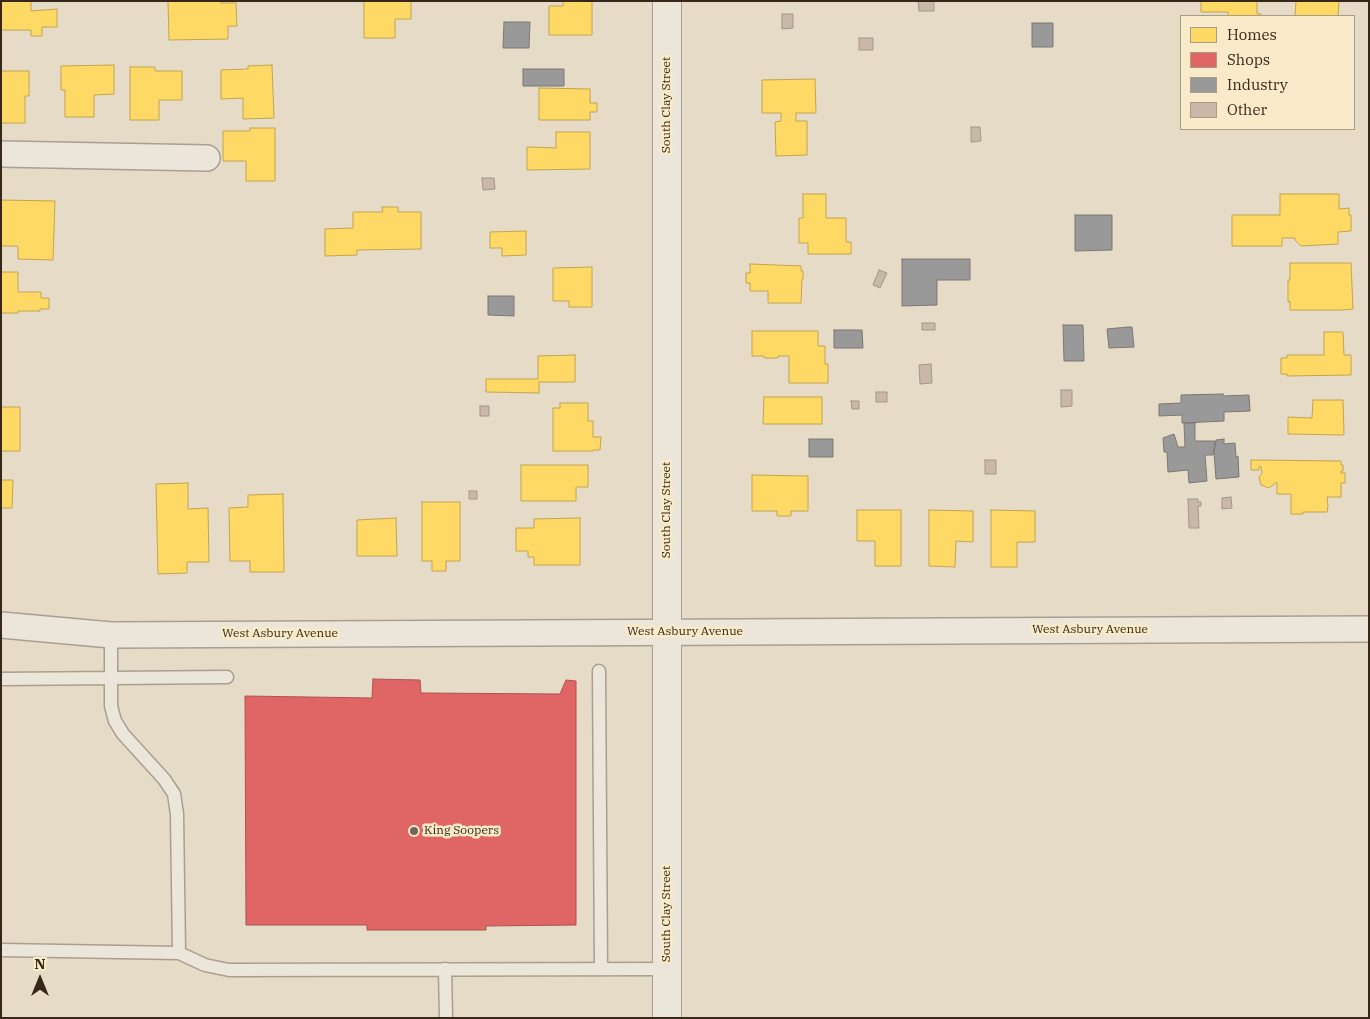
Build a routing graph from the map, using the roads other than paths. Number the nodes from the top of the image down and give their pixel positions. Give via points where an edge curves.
1 (667, 1) edge
2 (1, 154) edge
3 (207, 158) dead end
4 (1, 625) edge
5 (1369, 629) edge
6 (667, 632) junction
7 (111, 635) junction
8 (599, 671) dead end
9 (227, 677) dead end
10 (1, 679) edge
11 (111, 679) junction
12 (1, 950) edge
13 (179, 953) junction
14 (445, 969) junction
15 (601, 969) junction
16 (667, 969) junction
17 (446, 1018) edge
18 (667, 1018) edge

1 - 6 street, South Clay Street
2 - 3 street
4 - 7 street, West Asbury Avenue
5 - 6 street, West Asbury Avenue
6 - 7 street, West Asbury Avenue
6 - 16 street, South Clay Street
7 - 11 lane
8 - 15 lane
9 - 11 lane
10 - 11 lane
11 - 13 lane via 111,706 115,721 174,794
12 - 13 lane
13 - 14 lane via 205,965 229,970
14 - 15 lane
14 - 17 lane
15 - 16 lane
16 - 18 street, South Clay Street

